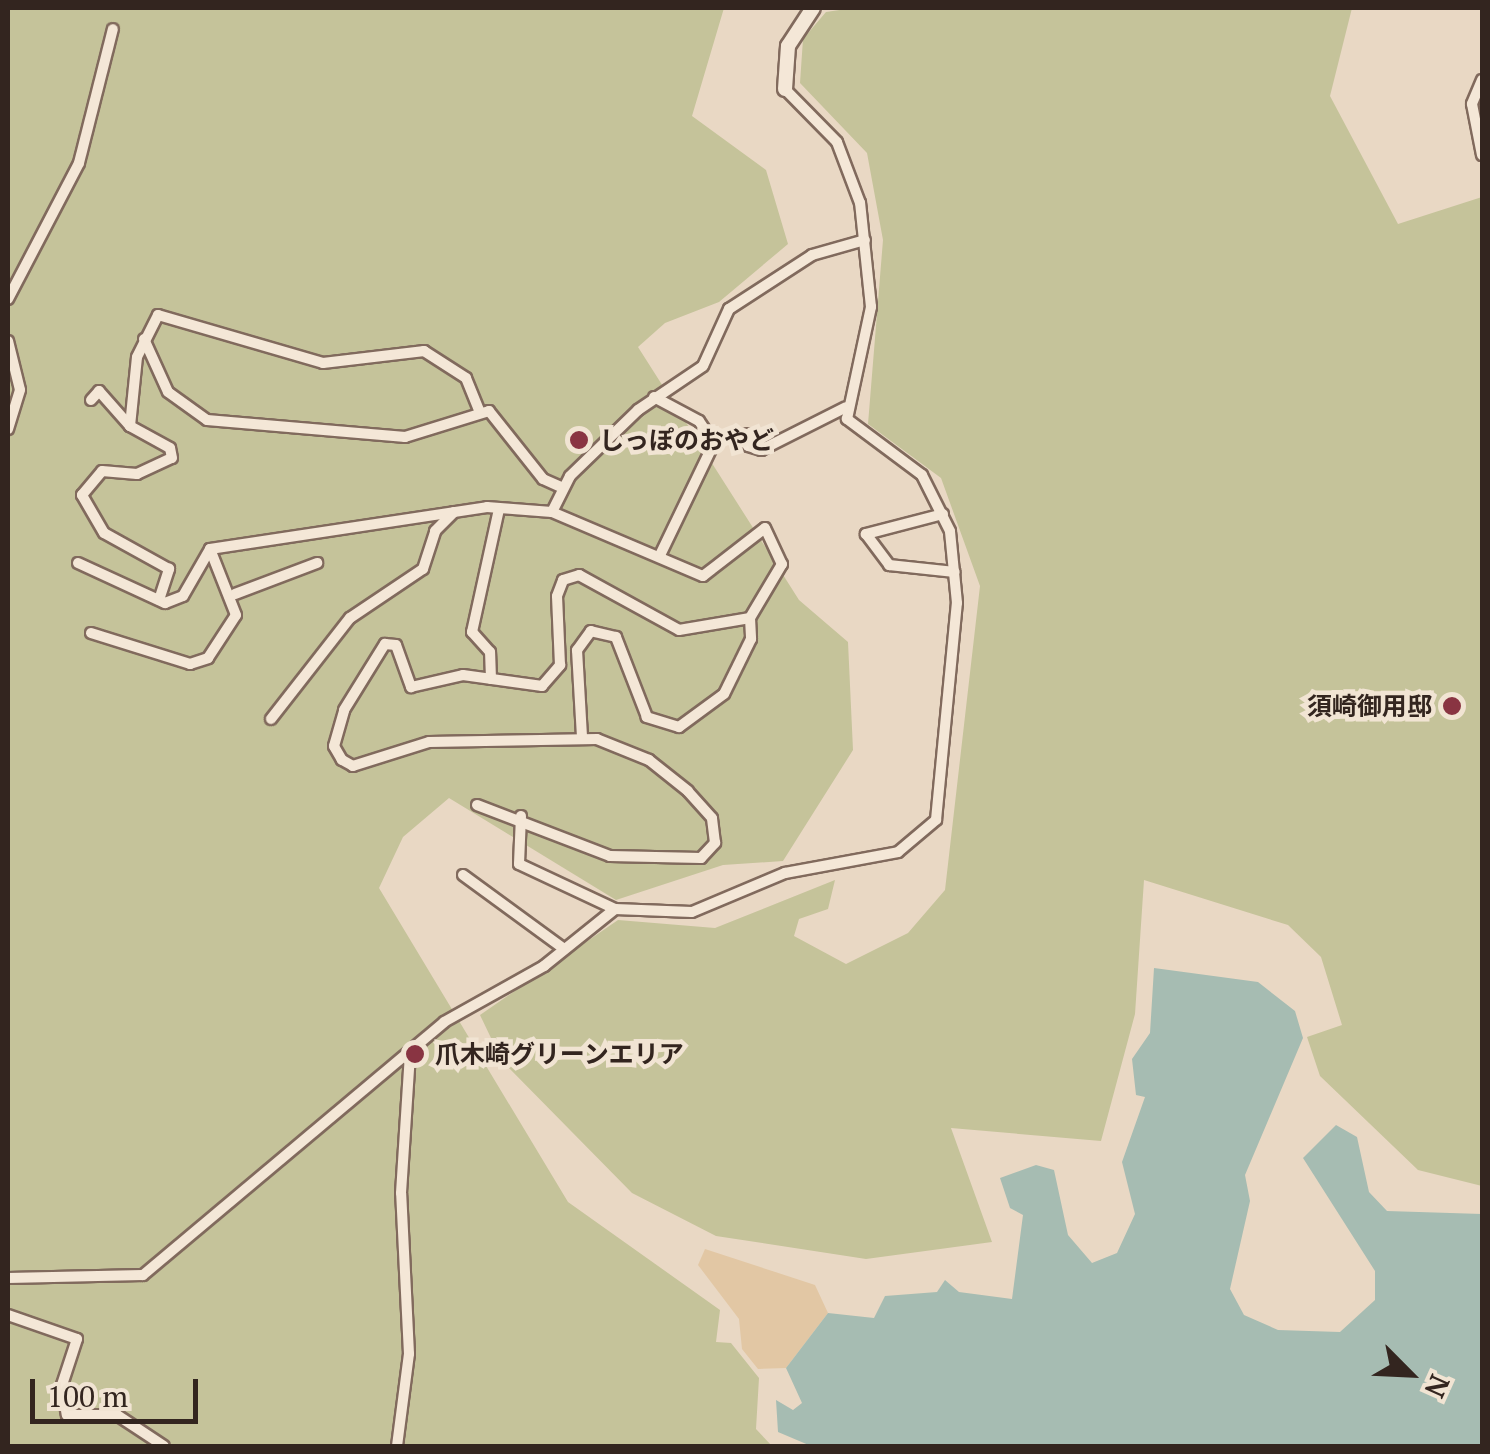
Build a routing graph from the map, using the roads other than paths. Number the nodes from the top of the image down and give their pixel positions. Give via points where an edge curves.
1 (814, 8) edge
2 (114, 29) dead end
3 (1482, 80) edge
4 (785, 90) joint
5 (1482, 155) edge
6 (865, 240) junction
7 (8, 299) edge
8 (144, 339) junction
9 (8, 341) edge
10 (654, 397) junction
11 (91, 400) dead end
12 (846, 407) junction
13 (479, 410) junction
14 (130, 426) junction
15 (8, 429) edge
16 (748, 434) dead end
17 (562, 487) junction
18 (499, 509) junction
19 (454, 512) junction
20 (552, 512) junction
21 (943, 514) junction
22 (210, 548) junction
23 (660, 555) junction
24 (78, 563) dead end
25 (317, 563) dead end
26 (955, 572) junction
27 (234, 594) junction
28 (160, 600) junction
29 (750, 618) junction
30 (91, 633) dead end
31 (491, 679) junction
32 (271, 719) dead end
33 (582, 736) junction
34 (476, 805) dead end
35 (521, 816) junction
36 (463, 875) dead end
37 (615, 910) junction
38 (564, 949) junction
39 (410, 1052) junction
40 (8, 1278) edge
41 (8, 1315) edge
42 (164, 1446) edge
43 (398, 1446) edge

1 - 4 main road via 788,46
2 - 7 street via 79,164
3 - 5 street via 1472,104
4 - 6 street via 837,142
6 - 10 street via 812,256 728,310 703,366
6 - 12 street via 871,308
8 - 13 street via 168,392 207,420 406,436
8 - 13 street via 167,311 235,342 323,363 424,351 466,378
8 - 14 street
9 - 15 street via 20,390
10 - 17 street
10 - 23 street via 699,421 714,443
11 - 14 street via 99,391
12 - 16 street via 761,450 748,446
12 - 21 street via 851,428 922,475
13 - 17 street
14 - 28 street via 172,458 137,474 102,471 82,495 104,533 169,569
17 - 20 street
18 - 19 street
18 - 20 street
18 - 31 street via 472,632 490,652
19 - 22 street
19 - 32 street via 436,531 423,570 350,618
20 - 23 street
21 - 26 street
21 - 26 street via 866,534 889,566
22 - 27 street
22 - 28 street via 183,596
23 - 29 street via 703,576 765,528 782,564
24 - 28 street
25 - 27 street
26 - 37 street via 944,800 923,837 898,852 785,873 692,912
27 - 30 street via 225,642 190,664
29 - 31 street via 679,630 579,575 563,580 557,596 560,665 551,680 530,687
29 - 33 street via 751,640 724,694 679,727 642,711 616,637 591,631 576,650
31 - 33 street via 411,687 396,644 385,644 360,670 334,746 353,766 429,742
33 - 35 street via 649,760 688,792 712,818 710,853 610,856
34 - 35 street
35 - 37 street via 513,842 519,864
36 - 38 street
37 - 38 street
38 - 39 street
39 - 40 street via 144,1275
39 - 43 street via 402,1193 409,1354
41 - 42 street via 77,1340 62,1385 67,1414 117,1414

